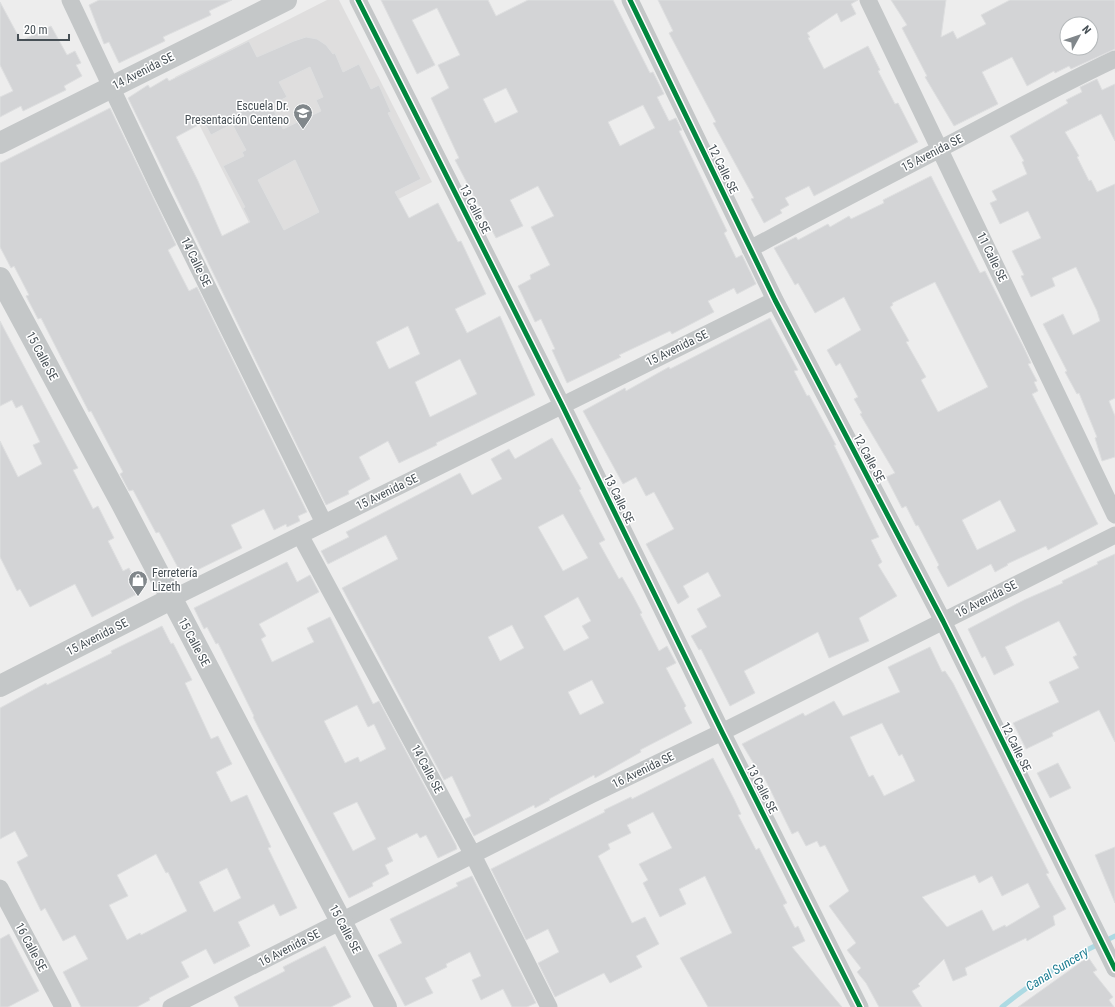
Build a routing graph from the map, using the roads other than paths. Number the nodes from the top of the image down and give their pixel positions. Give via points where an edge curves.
1 (70, 0) edge
2 (286, 0) edge
3 (358, 0) edge
4 (630, 0) edge
5 (868, 0) edge
6 (1115, 59) edge
7 (112, 87) junction
8 (0, 143) edge
9 (940, 149) junction
10 (750, 249) junction
11 (0, 278) edge
12 (775, 300) junction
13 (562, 405) junction
14 (1115, 515) edge
15 (324, 523) junction
16 (300, 535) junction
17 (1115, 535) edge
18 (171, 598) junction
19 (943, 621) junction
20 (0, 686) edge
21 (722, 732) junction
22 (473, 855) junction
23 (0, 888) edge
24 (341, 921) junction
25 (1115, 969) edge
26 (63, 1007) edge
27 (171, 1007) edge
28 (386, 1007) edge
29 (549, 1007) edge
30 (860, 1007) edge

1 - 7 street, 14 Calle SE
2 - 7 street, 14 Avenida SE
3 - 13 street, 13 Calle SE
4 - 10 street, 12 Calle SE
5 - 9 street, 11 Calle SE
6 - 9 street, 15 Avenida SE via 1054,88
7 - 8 street, 14 Avenida SE
7 - 15 street, 14 Calle SE
9 - 10 street, 15 Avenida SE
9 - 14 street, 11 Calle SE
10 - 12 street, 12 Calle SE
11 - 18 street, 15 Calle SE
12 - 13 street, 15 Avenida SE
12 - 19 street, 12 Calle SE
13 - 15 street, 15 Avenida SE
13 - 21 street, 13 Calle SE
15 - 16 street, 15 Avenida SE
16 - 18 street, 15 Avenida SE
16 - 22 street, 14 Calle SE
17 - 19 street, 16 Avenida SE
18 - 20 street, 15 Avenida SE
18 - 24 street, 15 Calle SE
19 - 21 street, 16 Avenida SE
19 - 25 street, 12 Calle SE
21 - 22 street, 16 Avenida SE
21 - 30 street, 13 Calle SE
22 - 24 street, 16 Avenida SE
22 - 29 street, 14 Calle SE
23 - 26 street, 16 Calle SE
24 - 27 street, 16 Avenida SE
24 - 28 street, 15 Calle SE

